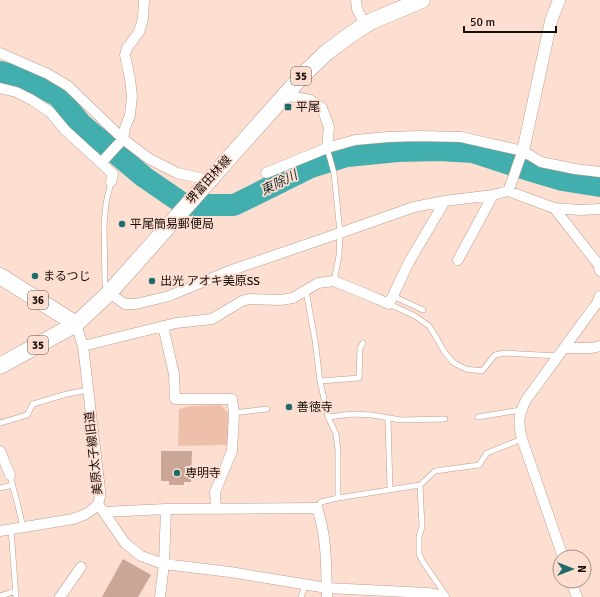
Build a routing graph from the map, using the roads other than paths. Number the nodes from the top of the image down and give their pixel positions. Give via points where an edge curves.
1 (144, 0) edge
2 (356, 0) edge
3 (422, 0) edge
4 (558, 0) edge
5 (365, 25) junction
6 (0, 53) edge
7 (0, 88) edge
8 (285, 95) junction
9 (123, 139) junction
10 (327, 148) junction
11 (521, 155) junction
12 (101, 163) junction
13 (600, 172) edge
14 (266, 173) dead end
15 (111, 182) joint
16 (207, 182) junction
17 (509, 188) junction
18 (493, 195) junction
19 (445, 201) junction
20 (554, 208) junction
21 (600, 209) edge
22 (340, 233) junction
23 (458, 260) dead end
24 (600, 271) edge
25 (3, 281) edge
26 (334, 281) junction
27 (110, 291) junction
28 (306, 291) junction
29 (600, 296) edge
30 (391, 300) junction
31 (423, 310) dead end
32 (76, 324) junction
33 (163, 326) junction
34 (363, 343) dead end
35 (83, 346) junction
36 (600, 346) edge
37 (562, 352) junction
38 (0, 366) edge
39 (320, 381) junction
40 (88, 390) junction
41 (267, 409) dead end
42 (521, 410) junction
43 (234, 413) junction
44 (328, 417) junction
45 (478, 417) dead end
46 (388, 418) junction
47 (445, 419) dead end
48 (0, 423) edge
49 (522, 439) junction
50 (0, 450) edge
51 (10, 475) joint
52 (420, 484) junction
53 (13, 485) junction
54 (0, 488) edge
55 (390, 490) junction
56 (338, 498) junction
57 (101, 508) junction
58 (317, 508) junction
59 (166, 509) junction
60 (216, 509) junction
61 (23, 527) junction
62 (11, 529) junction
63 (0, 531) edge
64 (560, 549) edge
65 (164, 564) junction
66 (81, 567) dead end
67 (306, 584) junction
68 (327, 592) edge
69 (374, 593) edge
70 (16, 594) edge
71 (0, 596) edge
72 (60, 597) edge
73 (160, 597) edge
74 (301, 597) edge
75 (444, 597) edge
76 (448, 597) edge

1 - 9 street via 139,32 125,55 132,96
2 - 5 street via 357,9
3 - 5 main road, 堺富田林線 / 35
4 - 11 street
5 - 8 main road, 堺富田林線 / 35 via 327,52
6 - 9 street via 48,74 68,86
7 - 12 street via 16,92 50,112 65,130
8 - 10 street via 310,100 322,108 329,127
8 - 16 main road, 堺富田林線 / 35
9 - 12 street
9 - 16 street via 148,158 177,173
10 - 11 street via 355,140 419,136 461,137
10 - 14 street
10 - 22 lane via 334,173
11 - 13 street via 541,162
11 - 17 street
12 - 15 street via 113,174
15 - 27 lane via 104,225 105,285
16 - 27 main road, 堺富田林線 / 35
17 - 18 street
17 - 20 street
18 - 19 street
18 - 23 street
19 - 22 street via 414,208
19 - 30 street via 409,262
20 - 21 street
20 - 24 street via 598,264
22 - 26 lane
22 - 27 street via 229,271 169,296 125,304
25 - 32 main road, 36
26 - 28 street via 318,284
26 - 30 street
27 - 32 main road, 堺富田林線 / 35
28 - 33 street via 293,298 280,300 249,299 212,319
28 - 39 lane
29 - 37 street
30 - 31 lane
30 - 37 lane via 429,326 444,353 454,363 466,369 482,371 495,355 504,353
32 - 35 street, 美原太子線旧道
32 - 38 main road, 堺富田林線 / 35
33 - 35 street
33 - 43 street via 174,374 175,399 232,399
34 - 39 lane via 360,348 359,378
35 - 40 street, 美原太子線旧道
36 - 37 street
37 - 42 street
39 - 44 lane
40 - 48 lane via 33,404 27,415
40 - 57 street, 美原太子線旧道
41 - 43 lane
42 - 45 lane
42 - 49 street via 519,419
43 - 60 street via 232,451 215,492
44 - 46 lane via 352,414
44 - 56 lane via 336,434
46 - 47 lane
46 - 55 lane
49 - 52 lane via 487,453 479,464 435,471
49 - 64 street
50 - 51 street
51 - 53 lane
52 - 55 lane
52 - 76 lane via 422,527 419,554
53 - 54 lane
53 - 61 lane
55 - 56 lane
56 - 58 lane via 321,502
57 - 59 street
57 - 61 street, 美原太子線旧道 via 73,519
57 - 65 street via 125,543 141,556
58 - 60 street
58 - 68 street via 322,520
59 - 60 street
59 - 65 street
61 - 62 street, 美原太子線旧道
62 - 63 street, 美原太子線旧道
62 - 70 lane
65 - 67 street
65 - 73 street
66 - 72 street
67 - 68 street
67 - 74 lane
68 - 69 street
69 - 75 street via 428,593
70 - 71 lane

